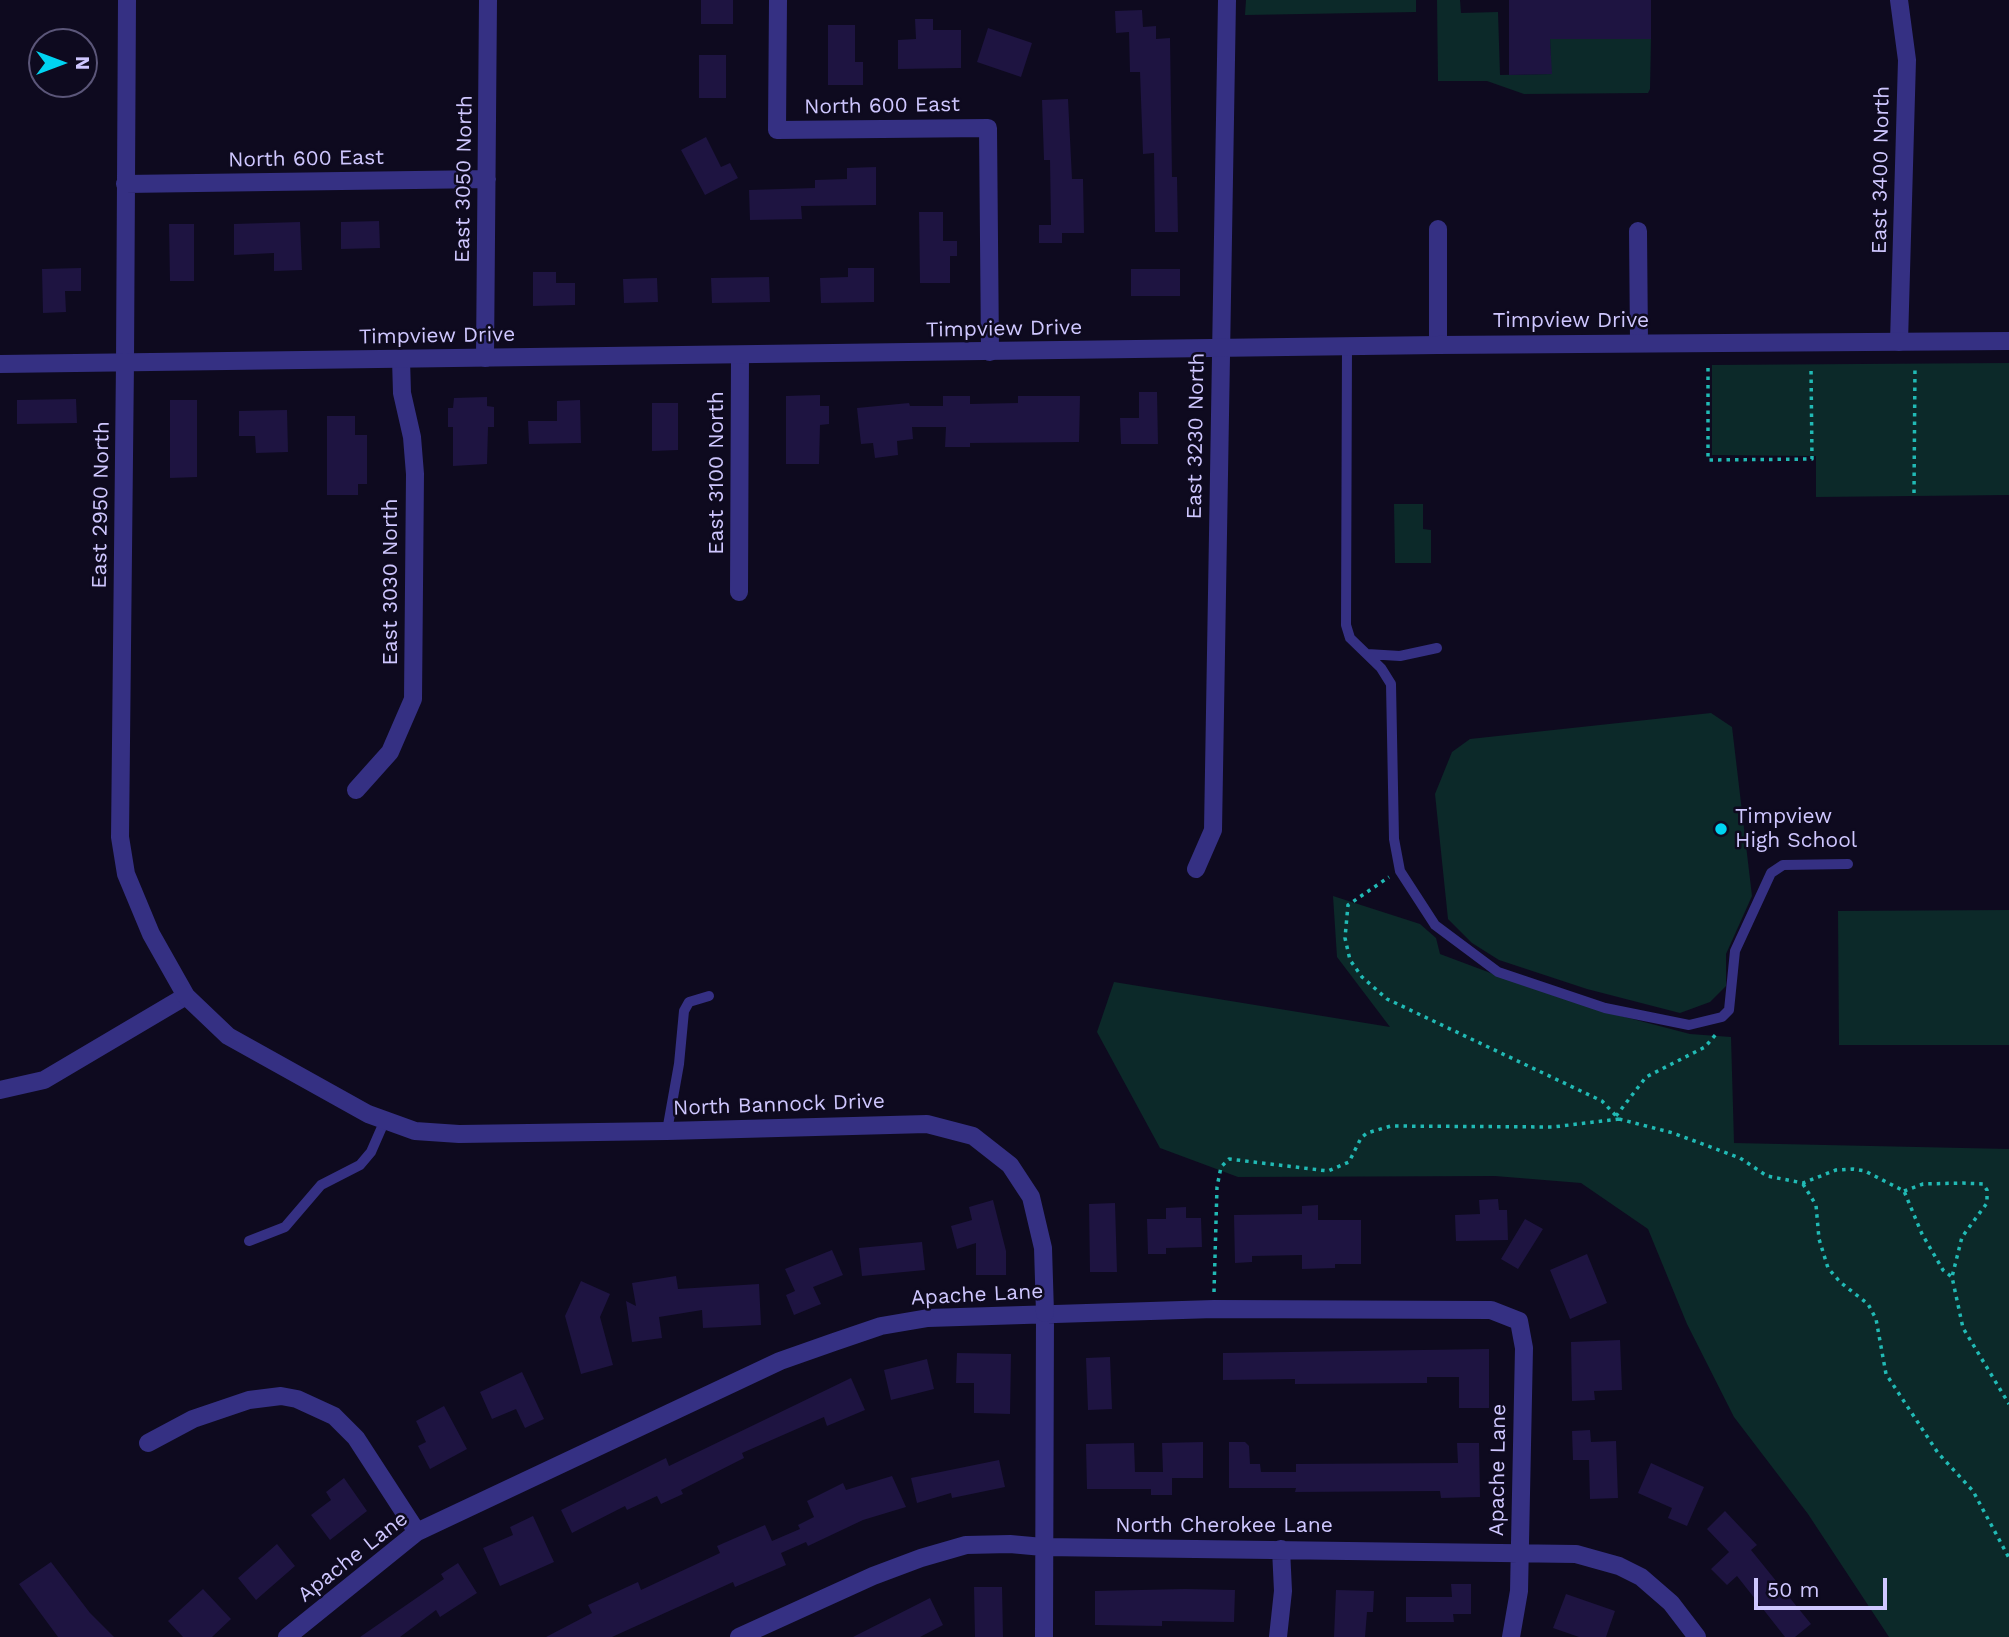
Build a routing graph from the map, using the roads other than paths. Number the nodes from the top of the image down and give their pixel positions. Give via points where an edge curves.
1 (127, 0) edge
2 (488, 0) edge
3 (778, 0) edge
4 (1227, 0) edge
5 (1899, 0) edge
6 (487, 179) junction
7 (125, 184) junction
8 (1438, 229) dead end
9 (1639, 231) dead end
10 (2009, 341) edge
11 (1899, 342) junction
12 (1639, 343) junction
13 (1438, 345) junction
14 (1347, 346) junction
15 (1220, 348) junction
16 (990, 352) junction
17 (740, 355) junction
18 (485, 358) junction
19 (401, 359) junction
20 (125, 362) junction
21 (0, 364) edge
22 (739, 592) dead end
23 (1437, 648) dead end
24 (1367, 654) junction
25 (356, 790) dead end
26 (1848, 864) dead end
27 (1196, 869) dead end
28 (186, 996) junction
29 (709, 996) dead end
30 (0, 1090) edge
31 (384, 1120) junction
32 (667, 1132) junction
33 (249, 1241) dead end
34 (1045, 1313) junction
35 (148, 1443) dead end
36 (417, 1532) junction
37 (1042, 1547) junction
38 (1281, 1549) junction
39 (1519, 1551) junction
40 (287, 1637) edge
41 (739, 1637) edge
42 (1044, 1637) edge
43 (1278, 1637) edge
44 (1511, 1637) edge
45 (1697, 1637) edge

1 - 7 street, East 2950 North
2 - 6 street, East 3050 North
3 - 16 street, North 600 East via 777,130 988,128
4 - 15 street, East 3230 North
5 - 11 street, East 3400 North via 1907,60
6 - 7 street, North 600 East
6 - 18 street, East 3050 North
7 - 20 street, East 2950 North
8 - 13 street
9 - 12 street
10 - 11 street, Timpview Drive
11 - 12 street, Timpview Drive
12 - 13 street, Timpview Drive
13 - 14 street, Timpview Drive
14 - 15 street, Timpview Drive
14 - 24 lane via 1346,625 1350,638
15 - 16 street, Timpview Drive
15 - 27 street, East 3230 North via 1213,830
16 - 17 street, Timpview Drive
17 - 18 street, Timpview Drive
17 - 22 street, East 3100 North
18 - 19 street, Timpview Drive
19 - 20 street, Timpview Drive
19 - 25 street, East 3030 North via 415,474 413,699 390,752
20 - 21 street, Timpview Drive
20 - 28 street, East 2950 North via 120,837 126,874 151,934
23 - 24 lane via 1400,656
24 - 26 lane via 1391,684 1394,839 1400,871 1435,925 1498,972 1605,1008 1689,1025 1722,1017 1729,1010 1735,951 1771,873 1783,865
28 - 30 street via 44,1080
28 - 31 street, North Bannock Drive via 228,1036
29 - 32 lane via 689,1002 684,1011
31 - 32 street, North Bannock Drive via 415,1131 459,1134
31 - 33 lane via 360,1165 321,1185 285,1227
32 - 34 street, North Bannock Drive via 927,1124 973,1136 1010,1165 1031,1197 1043,1248
34 - 36 street, Apache Lane via 928,1318 881,1326 834,1342 780,1361
34 - 37 street, North Bannock Drive
34 - 39 street, Apache Lane via 1491,1310 1519,1321 1524,1348
35 - 36 street via 193,1419 249,1400 298,1399 334,1416 356,1438
36 - 40 street, Apache Lane
37 - 38 street, North Cherokee Lane
37 - 41 street, North Cherokee Lane via 966,1545 921,1558
37 - 42 street, North Bannock Drive
38 - 39 street, North Cherokee Lane
38 - 43 street
39 - 44 street via 1519,1591
39 - 45 street, North Cherokee Lane via 1576,1553 1619,1566 1654,1587

